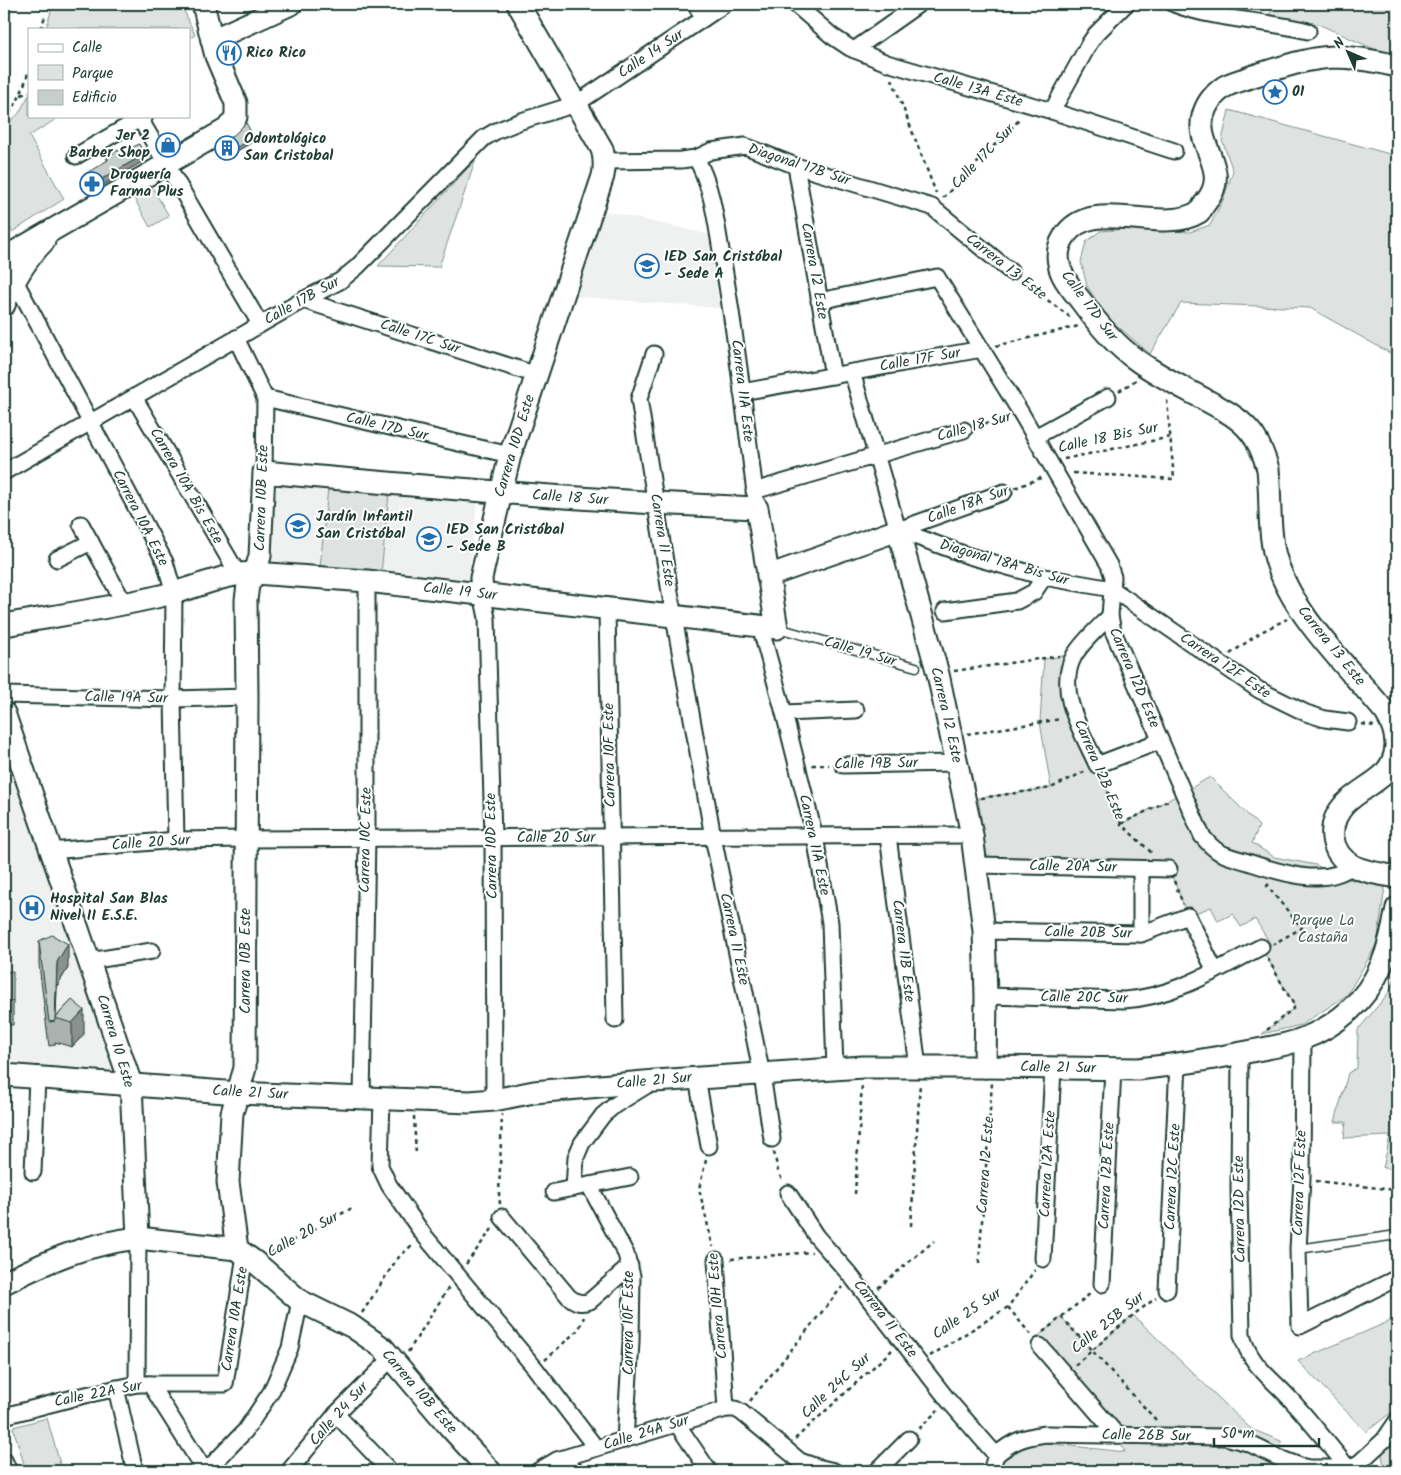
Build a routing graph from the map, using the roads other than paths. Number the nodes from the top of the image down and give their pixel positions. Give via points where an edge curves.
1 (203, 4) edge
2 (291, 4) edge
3 (518, 4) edge
4 (695, 4) edge
5 (725, 4) edge
6 (795, 4) edge
7 (919, 4) edge
8 (1126, 4) edge
9 (1174, 4) edge
10 (704, 18) junction
11 (1308, 32) dead end
12 (212, 40) junction
13 (854, 50) junction
14 (1397, 66) edge
15 (576, 104) junction
16 (1052, 111) junction
17 (143, 118) edge
18 (1174, 151) dead end
19 (76, 156) dead end
20 (696, 158) junction
21 (605, 161) junction
22 (166, 164) junction
23 (796, 166) junction
24 (935, 204) joint
25 (57, 228) junction
26 (4, 259) edge
27 (1011, 272) road end
28 (15, 280) junction
29 (303, 300) junction
30 (819, 301) junction
31 (4, 305) edge
32 (260, 324) junction
33 (236, 338) junction
34 (982, 349) junction
35 (654, 354) dead end
36 (852, 372) junction
37 (1159, 374) joint
38 (536, 375) junction
39 (833, 376) junction
40 (742, 392) junction
41 (134, 397) junction
42 (1108, 397) road end
43 (265, 398) junction
44 (90, 422) junction
45 (964, 430) road end
46 (1035, 437) junction
47 (510, 455) junction
48 (876, 456) junction
49 (4, 472) edge
50 (264, 472) junction
51 (1004, 492) road end
52 (500, 493) junction
53 (756, 500) junction
54 (656, 504) junction
55 (81, 524) dead end
56 (898, 530) junction
57 (90, 542) junction
58 (57, 558) dead end
59 (246, 574) junction
60 (768, 576) junction
61 (1044, 577) junction
62 (367, 582) junction
63 (1112, 589) junction
64 (174, 593) junction
65 (482, 594) junction
66 (124, 604) junction
67 (607, 610) junction
68 (945, 611) dead end
69 (1110, 616) junction
70 (674, 617) junction
71 (4, 625) edge
72 (768, 627) junction
73 (916, 667) dead end
74 (4, 695) edge
75 (247, 697) junction
76 (173, 699) junction
77 (856, 710) dead end
78 (4, 713) edge
79 (784, 713) junction
80 (1348, 722) dead end
81 (1160, 741) junction
82 (957, 763) junction
83 (843, 765) road end
84 (972, 835) junction
85 (888, 836) junction
86 (713, 837) junction
87 (815, 837) junction
88 (367, 838) junction
89 (493, 838) junction
90 (611, 838) junction
91 (246, 839) junction
92 (176, 840) junction
93 (51, 851) junction
94 (977, 865) junction
95 (1352, 866) junction
96 (1141, 868) junction
97 (1169, 869) road end
98 (1397, 877) edge
99 (1397, 908) edge
100 (984, 931) junction
101 (1141, 934) junction
102 (1261, 947) road end
103 (152, 951) dead end
104 (89, 961) junction
105 (1215, 970) junction
106 (986, 996) junction
107 (615, 1020) dead end
108 (1303, 1039) junction
109 (1240, 1053) junction
110 (1178, 1064) junction
111 (920, 1067) junction
112 (989, 1067) junction
113 (1053, 1068) junction
114 (835, 1069) junction
115 (1112, 1069) junction
116 (4, 1075) edge
117 (762, 1075) junction
118 (37, 1078) junction
119 (697, 1078) junction
120 (655, 1081) junction
121 (131, 1084) junction
122 (238, 1093) junction
123 (372, 1098) junction
124 (498, 1099) junction
125 (772, 1139) road end
126 (709, 1146) road end
127 (33, 1172) dead end
128 (630, 1177) dead end
129 (589, 1185) junction
130 (574, 1188) junction
131 (554, 1192) dead end
132 (788, 1193) road end
133 (502, 1217) road end
134 (1397, 1235) edge
135 (138, 1238) junction
136 (1298, 1249) junction
137 (246, 1255) junction
138 (1043, 1259) road end
139 (716, 1260) road end
140 (630, 1266) junction
141 (1397, 1278) edge
142 (4, 1283) edge
143 (1102, 1284) road end
144 (1167, 1290) road end
145 (300, 1301) junction
146 (1037, 1342) road end
147 (395, 1362) junction
148 (144, 1384) junction
149 (224, 1384) joint
150 (116, 1388) junction
151 (734, 1410) junction
152 (336, 1414) junction
153 (4, 1416) edge
154 (1397, 1421) edge
155 (677, 1424) junction
156 (1118, 1435) junction
157 (909, 1439) road end
158 (625, 1440) junction
159 (596, 1448) junction
160 (996, 1455) junction
161 (4, 1460) edge
162 (557, 1460) junction
163 (1348, 1468) junction
164 (9, 1471) edge
165 (135, 1471) edge
166 (205, 1471) edge
167 (288, 1471) edge
168 (390, 1471) edge
169 (490, 1471) edge
170 (538, 1471) edge
171 (576, 1471) edge
172 (709, 1471) edge
173 (834, 1471) edge
174 (877, 1471) edge
175 (991, 1471) edge

1 - 12 street
2 - 12 street
3 - 15 street
4 - 10 street
5 - 10 street, Calle 14 Sur
6 - 13 street, Calle 13A Este
7 - 13 street
8 - 16 street via 1089,44
9 - 11 street
10 - 15 street, Calle 14 Sur
12 - 22 street via 236,103 236,118 227,129
13 - 16 street, Calle 13A Este via 887,63
14 - 37 street, Calle 17D Sur via 1364,59 1322,58 1226,86 1209,102 1203,117 1202,131 1216,178 1212,192 1200,211 1172,220 1089,218 1066,235 1058,255 1063,276 1113,340 1126,353
15 - 21 street via 602,149
15 - 29 street, Calle 17B Sur via 521,121 484,138 357,267
16 - 18 street, Calle 13A Este
17 - 19 street
17 - 22 street
20 - 21 street, Diagonal 17B Sur
20 - 23 street, Diagonal 17B Sur via 711,151 746,146
20 - 40 street, Carrera 11A Este via 707,180 713,204
21 - 38 street, Carrera 10D Este via 603,176
22 - 25 street
22 - 32 street
23 - 24 street, Diagonal 17B Sur
23 - 30 street, Carrera 12 Este
24 - 27 street, Carrera 13 Este
25 - 26 street
25 - 28 street via 32,254
26 - 28 street, Carrera 10A Este
28 - 31 street
28 - 44 street, Carrera 10A Este
29 - 32 street, Calle 17B Sur
29 - 38 street, Calle 17C Sur
30 - 34 street, Carrera 12D Este via 937,277
30 - 39 street, Carrera 12 Este
32 - 33 street, Calle 17B Sur
33 - 41 street, Calle 17B Sur
33 - 43 street, Carrera 10B Este
34 - 36 street, Calle 17F Sur
34 - 46 street, Carrera 12D Este
35 - 54 street, Carrera 11 Este via 639,399
36 - 39 street, Calle 17F Sur
36 - 48 street, Carrera 12 Este
37 - 95 street, Carrera 13 Este via 1234,416 1256,439 1268,469 1275,554 1286,585 1302,612 1386,713 1395,729 1396,753 1389,768 1344,805 1333,824 1335,847
38 - 47 street, Carrera 10D Este
39 - 40 street, Calle 17F Sur
40 - 53 street, Carrera 11A Este
41 - 44 street, Calle 17B Sur
41 - 59 street, Carrera 10A Bis Este
42 - 46 street
43 - 47 street, Calle 17D Sur
43 - 50 street, Carrera 10B Este
44 - 49 street, Calle 17B Sur
44 - 64 street, Carrera 10A Este via 165,562
45 - 48 street, Calle 18 Sur
46 - 63 street, Carrera 12D Este via 1109,565
47 - 52 street, Carrera 10D Este
48 - 53 street, Calle 18 Sur
48 - 56 street, Carrera 12 Este
50 - 52 street, Calle 18 Sur
50 - 59 street, Carrera 10B Este via 262,542
51 - 56 street, Calle 18A Sur
52 - 54 street, Calle 18 Sur
52 - 65 street, Carrera 10D Este via 481,578
53 - 54 street, Calle 18 Sur
53 - 60 street, Carrera 11A Este
54 - 70 street, Carrera 11 Este
55 - 57 street
56 - 60 street, Calle 18A Sur
56 - 61 street, Diagonal 18A Bis Sur via 969,556
56 - 82 street, Carrera 12 Este via 938,674
57 - 58 street
57 - 66 street
59 - 62 street, Calle 19 Sur
59 - 64 street, Calle 19 Sur
59 - 75 street, Carrera 10B Este
60 - 72 street, Carrera 11A Este
61 - 63 street, Diagonal 18A Bis Sur
61 - 68 street via 1034,592 1017,601
62 - 65 street, Calle 19 Sur
62 - 88 street, Carrera 10C Este
63 - 69 street, Carrera 12D Este
63 - 80 street, Carrera 12F Este via 1282,703 1306,714
64 - 66 street, Calle 19 Sur
64 - 76 street, Carrera 10A Este
65 - 67 street, Calle 19 Sur
65 - 89 street, Carrera 10D Este via 487,618
66 - 71 street, Calle 19 Sur
67 - 70 street, Calle 19 Sur
67 - 90 street, Carrera 10F Este
69 - 81 street, Carrera 12D Este via 1113,631
69 - 81 street, Carrera 12B Este via 1075,654 1069,670 1068,696 1097,765
70 - 72 street, Calle 19 Sur
70 - 86 street, Carrera 11 Este
72 - 73 lane, Calle 19 Sur
72 - 79 street, Carrera 11A Este
74 - 76 street, Calle 19A Sur
75 - 76 street, Calle 19A Sur
75 - 91 street, Carrera 10B Este
76 - 92 street, Carrera 10A Este
77 - 79 street
78 - 93 street, Carrera 10 Este
79 - 87 street, Carrera 11A Este
81 - 95 street, Carrera 12D Este via 1198,829 1213,848 1226,855 1294,875 1320,876 1346,871
82 - 83 street, Calle 19B Sur
82 - 84 street, Carrera 12 Este
84 - 85 street, Calle 20 Sur
84 - 94 street, Carrera 12 Este
85 - 87 street, Calle 20 Sur
85 - 111 street, Carrera 11B Este
86 - 87 street, Calle 20 Sur
86 - 90 street, Calle 20 Sur
86 - 117 street, Carrera 11 Este
87 - 114 street, Carrera 11A Este via 830,923
88 - 89 street, Calle 20 Sur
88 - 91 street, Calle 20 Sur
88 - 123 street, Carrera 10C Este
89 - 90 street, Calle 20 Sur
89 - 124 street, Carrera 10D Este
90 - 107 street, Carrera 10F Este
91 - 92 street, Calle 20 Sur
91 - 122 street, Carrera 10B Este via 245,1068
92 - 93 street, Calle 20 Sur
93 - 104 street, Carrera 10 Este
94 - 96 street, Calle 20A Sur
94 - 100 street, Carrera 12 Este
95 - 98 street
96 - 97 street, Calle 20A Sur
96 - 101 street
99 - 108 street, Calle 21 Sur via 1387,951 1368,989 1328,1028
100 - 101 street, Calle 20B Sur
100 - 106 street, Carrera 12 Este
101 - 105 street, Calle 20B Sur via 1188,916
102 - 105 street, Calle 20C Sur
103 - 104 street
104 - 121 street, Carrera 10 Este
105 - 106 street, Calle 20C Sur via 1171,991 1136,1000
106 - 112 street, Carrera 12 Este
108 - 109 street, Calle 21 Sur
108 - 136 street, Carrera 12F Este
109 - 110 street, Calle 21 Sur
109 - 163 street, Carrera 12D Este via 1239,1188 1245,1349
110 - 115 street, Calle 21 Sur
110 - 144 street, Carrera 12C Este
111 - 112 street, Calle 21 Sur
111 - 114 street, Calle 21 Sur
112 - 113 street, Calle 21 Sur
113 - 115 street, Calle 21 Sur
113 - 138 street, Carrera 12A Este
114 - 117 street, Calle 21 Sur
115 - 143 street, Carrera 12B Este
116 - 118 street, Calle 21 Sur
117 - 119 street, Calle 21 Sur
117 - 125 street, Carrera 11 Este
118 - 121 street, Calle 21 Sur
118 - 127 street
119 - 120 street, Calle 21 Sur
119 - 126 street
120 - 124 street, Calle 21 Sur via 534,1092
120 - 130 street via 615,1105 590,1132 576,1158
121 - 122 street, Calle 21 Sur
121 - 135 street, Carrera 10 Este
122 - 123 street, Calle 21 Sur
122 - 137 street, Carrera 10B Este via 232,1113 228,1182
123 - 124 street, Calle 21 Sur via 470,1102
123 - 159 street via 380,1166 389,1185 423,1234 535,1368
128 - 129 street
129 - 130 street
129 - 140 street, Carrera 10F Este
130 - 131 street
132 - 160 street, Carrera 11 Este via 805,1221
133 - 140 street via 576,1302 590,1301
134 - 136 lane
135 - 137 street
135 - 142 street via 71,1252
135 - 148 street, Carrera 10 Este
136 - 141 street, Carrera 12F Este via 1300,1326
137 - 145 street, Carrera 10B Este
137 - 149 street, Carrera 10A Este
139 - 151 street, Carrera 10H Este
140 - 158 street, Carrera 10F Este via 631,1342
145 - 147 street, Carrera 10B Este via 353,1327 375,1342
145 - 166 street via 290,1348 271,1392 245,1432
146 - 156 street
147 - 152 street, Calle 24 Sur
147 - 169 street, Carrera 10B Este
148 - 149 street, Calle 22A Sur
148 - 150 street, Calle 22A Sur
148 - 166 street
150 - 153 street, Calle 22A Sur
150 - 165 street
151 - 155 street, Calle 24A Sur
151 - 173 street via 809,1465
152 - 167 street, Calle 24 Sur
152 - 168 street
154 - 163 street via 1384,1440 1359,1463
155 - 158 street, Calle 24A Sur
155 - 172 street
156 - 160 street, Calle 26B Sur via 1027,1436
156 - 163 street, Calle 26B Sur via 1225,1437 1254,1445 1300,1466
157 - 174 street
158 - 159 street, Calle 24A Sur
159 - 162 street, Calle 24A Sur
160 - 175 street
161 - 164 street
162 - 170 street, Calle 24A Sur
162 - 171 street

